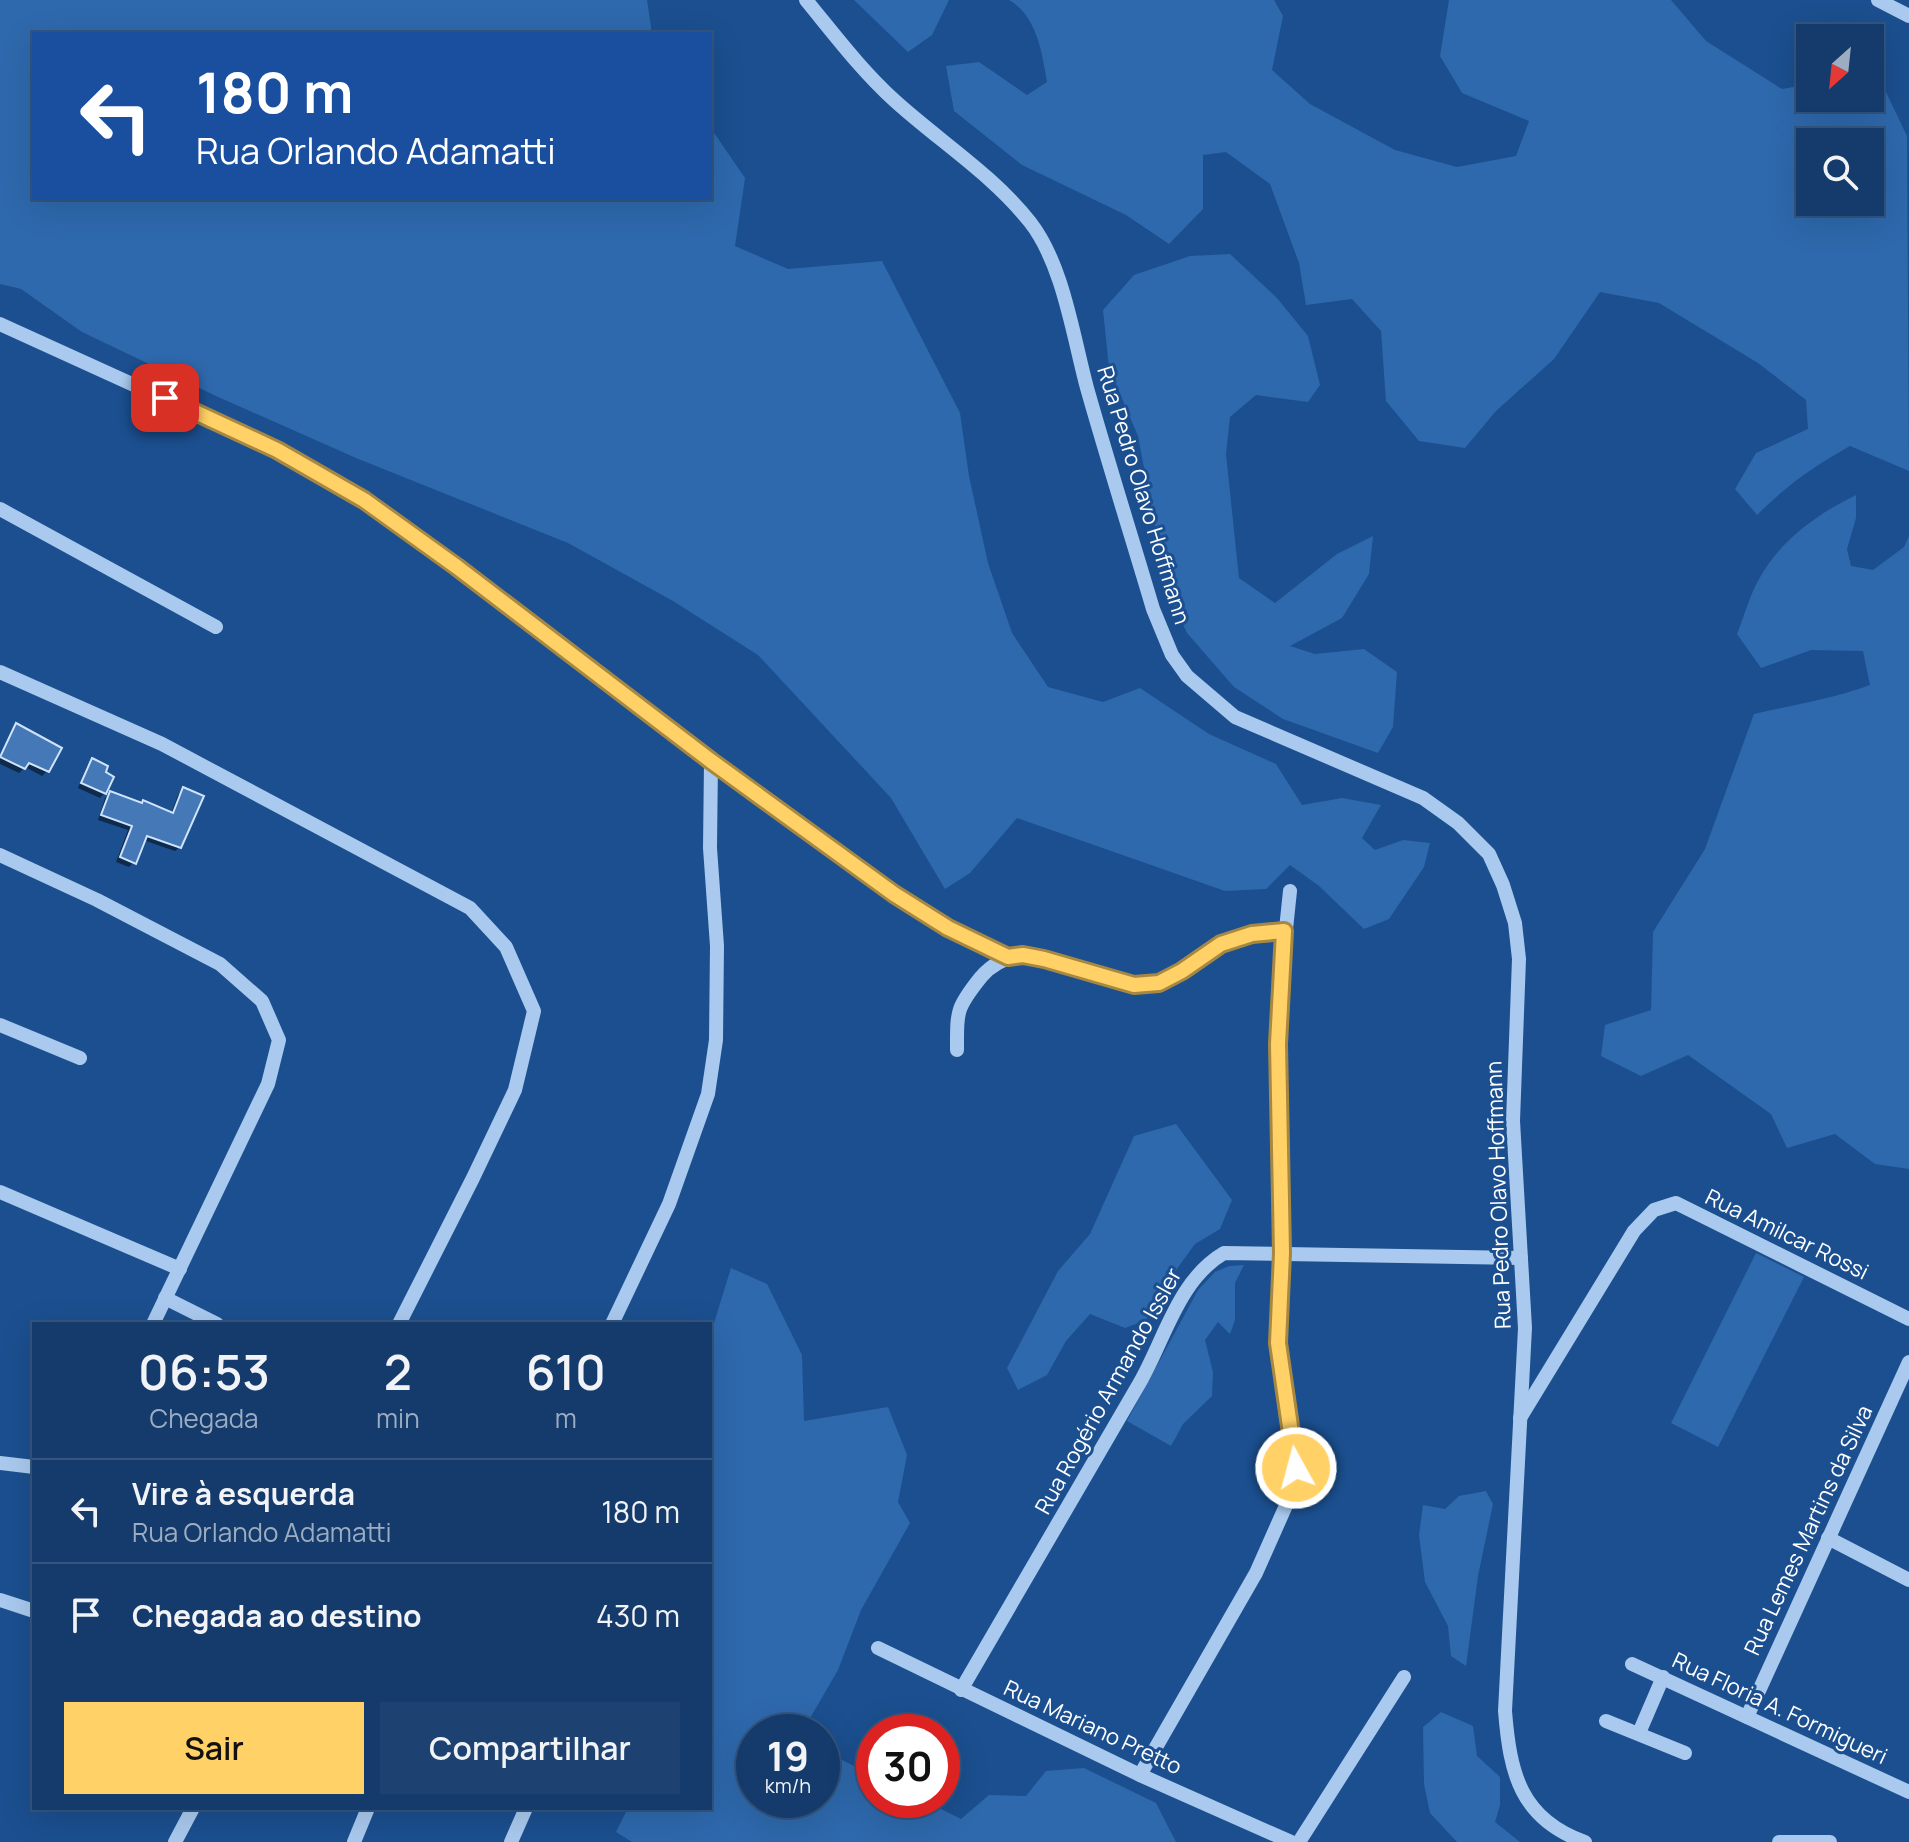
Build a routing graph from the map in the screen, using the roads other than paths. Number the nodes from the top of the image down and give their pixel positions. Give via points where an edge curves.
1 (806, 0) edge
2 (1878, 0) edge
3 (1909, 16) edge
4 (0, 324) edge
5 (0, 509) edge
6 (216, 627) dead end
7 (0, 672) edge
8 (711, 761) junction
9 (0, 855) edge
10 (1290, 891) dead end
11 (1284, 931) junction
12 (1008, 957) junction
13 (0, 1025) edge
14 (957, 1050) dead end
15 (80, 1058) dead end
16 (0, 1192) edge
17 (1282, 1253) junction
18 (1521, 1258) junction
19 (180, 1269) junction
20 (165, 1298) junction
21 (1909, 1319) edge
22 (154, 1322) edge
23 (213, 1322) edge
24 (400, 1322) edge
25 (613, 1322) edge
26 (1909, 1362) edge
27 (1519, 1420) junction
28 (0, 1463) edge
29 (32, 1467) edge
30 (1828, 1538) junction
31 (1909, 1580) edge
32 (0, 1600) edge
33 (32, 1610) edge
34 (878, 1648) dead end
35 (1632, 1664) dead end
36 (1404, 1677) dead end
37 (1663, 1677) junction
38 (961, 1690) junction
39 (1747, 1717) junction
40 (1606, 1721) dead end
41 (1639, 1733) junction
42 (1685, 1753) dead end
43 (1140, 1775) junction
44 (1909, 1792) edge
45 (192, 1810) edge
46 (367, 1810) edge
47 (525, 1810) edge
48 (513, 1841) edge
49 (175, 1842) edge
50 (354, 1842) edge
51 (1291, 1842) edge
52 (1299, 1842) edge
53 (1585, 1842) edge
54 (1779, 1842) edge
55 (1830, 1842) edge

1 - 18 street, Rua Pedro Olavo Hoffmann via 871,78 1005,195 1043,244 1153,609 1187,676 1235,717 1423,798 1489,854 1515,923 1519,959 1513,1121
2 - 3 street
4 - 8 street via 277,450 364,500
5 - 6 street
7 - 24 street via 162,744 470,908 506,947 534,1011 515,1090
8 - 12 street via 894,894
8 - 25 street via 717,946 716,1040 708,1094 669,1204
9 - 19 street via 220,964 262,1001 279,1040 268,1084
10 - 11 street
11 - 12 street via 1221,944 1159,983 1134,985 1044,959
11 - 17 street via 1278,1044
12 - 14 street via 988,970 962,1003
13 - 15 street
16 - 19 street
17 - 18 street, Rua Rogério Armando Issler
17 - 38 street, Rua Rogério Armando Issler via 1224,1253 1198,1274
17 - 43 street via 1278,1343 1296,1468 1288,1501 1256,1573
18 - 27 street, Rua Pedro Olavo Hoffmann via 1525,1328
19 - 20 street
20 - 22 street
20 - 23 street
21 - 27 street, Rua Amilcar Rossi via 1676,1203 1654,1210 1634,1231
26 - 30 street, Rua Lemes Martins da Silva
27 - 53 street, Rua Pedro Olavo Hoffmann via 1505,1711 1509,1752 1518,1785 1533,1808 1556,1828
28 - 29 street
30 - 31 street
30 - 39 street, Rua Lemes Martins da Silva
32 - 33 street
34 - 38 street, Rua Mariano Pretto
35 - 37 street, Rua Floria A. Formigueri
36 - 52 street
37 - 39 street, Rua Floria A. Formigueri
37 - 41 street
38 - 43 street, Rua Mariano Pretto
39 - 44 street, Rua Floria A. Formigueri
40 - 41 street
41 - 42 street
43 - 51 street, Rua Mariano Pretto
45 - 49 street
46 - 50 street
47 - 48 street
54 - 55 street

